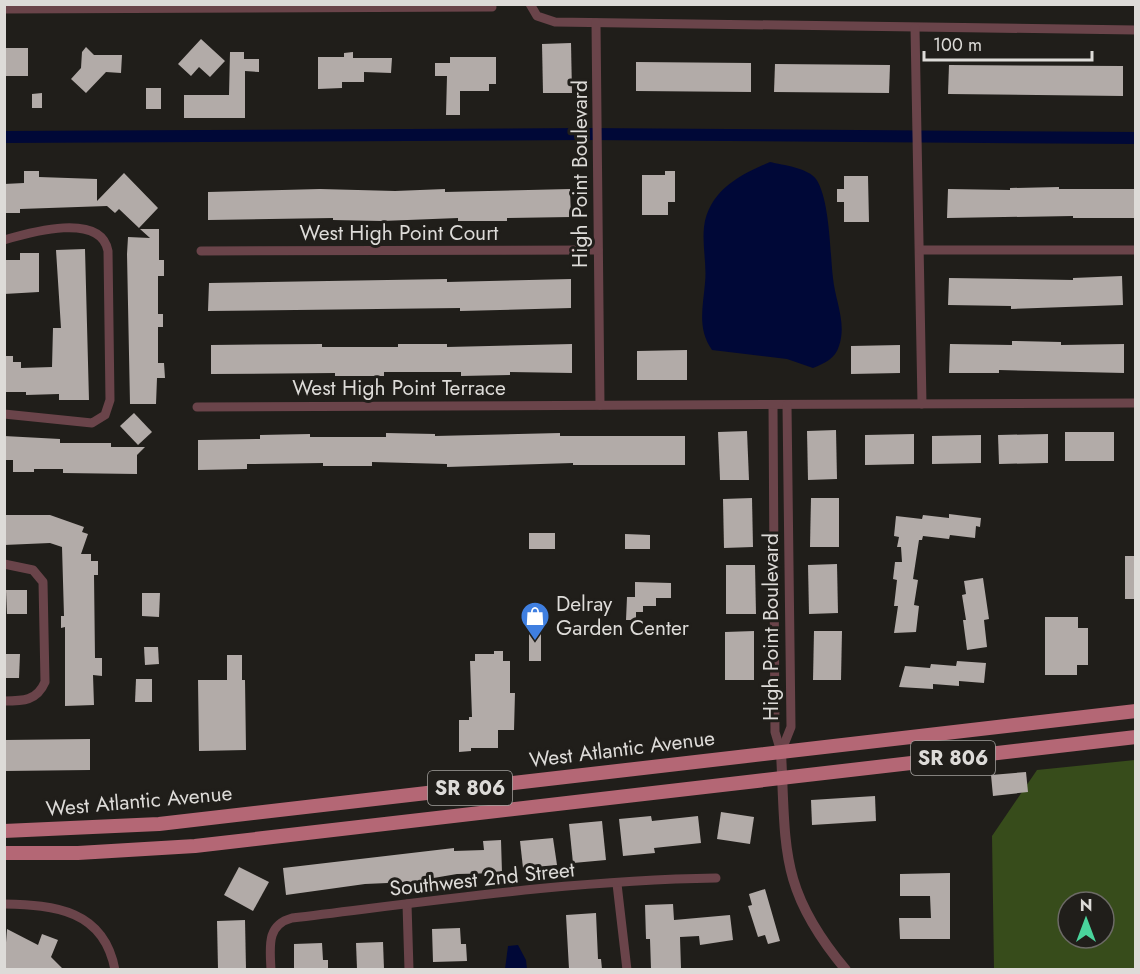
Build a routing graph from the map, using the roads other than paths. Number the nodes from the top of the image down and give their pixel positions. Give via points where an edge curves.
1 (530, 4) edge
2 (169, 6) edge
3 (492, 7) dead end
4 (4, 9) edge
5 (596, 23) junction
6 (915, 28) junction
7 (1136, 30) edge
8 (4, 240) edge
9 (598, 250) junction
10 (920, 250) junction
11 (1136, 250) edge
12 (201, 251) dead end
13 (1136, 403) edge
14 (922, 404) junction
15 (600, 405) junction
16 (773, 405) junction
17 (787, 405) junction
18 (197, 407) dead end
19 (4, 414) edge
20 (4, 564) edge
21 (4, 701) edge
22 (1136, 711) edge
23 (1136, 737) edge
24 (781, 752) junction
25 (782, 778) junction
26 (420, 794) junction
27 (422, 819) junction
28 (4, 831) edge
29 (4, 853) edge
30 (716, 878) dead end
31 (617, 884) junction
32 (4, 904) edge
33 (407, 904) junction
34 (115, 969) edge
35 (271, 969) edge
36 (409, 969) edge
37 (627, 969) edge
38 (846, 969) edge

1 - 5 street via 544,20
2 - 3 street
2 - 4 street
5 - 6 street
5 - 9 street, High Point Boulevard
6 - 7 street
6 - 10 street
8 - 19 street via 50,230 93,230 103,237 108,251 110,400 105,414 92,423
9 - 12 street, West High Point Court
9 - 15 street, High Point Boulevard
10 - 11 street
10 - 14 street
13 - 14 street
14 - 17 street
15 - 16 street
15 - 18 street, West High Point Terrace
16 - 17 street
16 - 24 street, High Point Boulevard via 775,732
17 - 24 street, High Point Boulevard via 791,727
20 - 21 street via 33,570 44,590 45,682 37,695 23,701
22 - 24 main road, West Atlantic Avenue / SR 806
23 - 25 main road, West Atlantic Avenue / SR 806
24 - 25 street
24 - 26 main road, West Atlantic Avenue / SR 806
25 - 27 main road, West Atlantic Avenue / SR 806
25 - 38 street via 783,834 794,886 816,933
26 - 27 main road
26 - 28 main road, West Atlantic Avenue / SR 806 via 159,824
27 - 29 main road, West Atlantic Avenue / SR 806 via 140,850
30 - 31 street, Southwest 2nd Street
31 - 33 street, Southwest 2nd Street
31 - 37 street
32 - 34 street via 52,906 78,916 104,940
33 - 35 street, Southwest 2nd Street via 285,920 273,931
33 - 36 street

